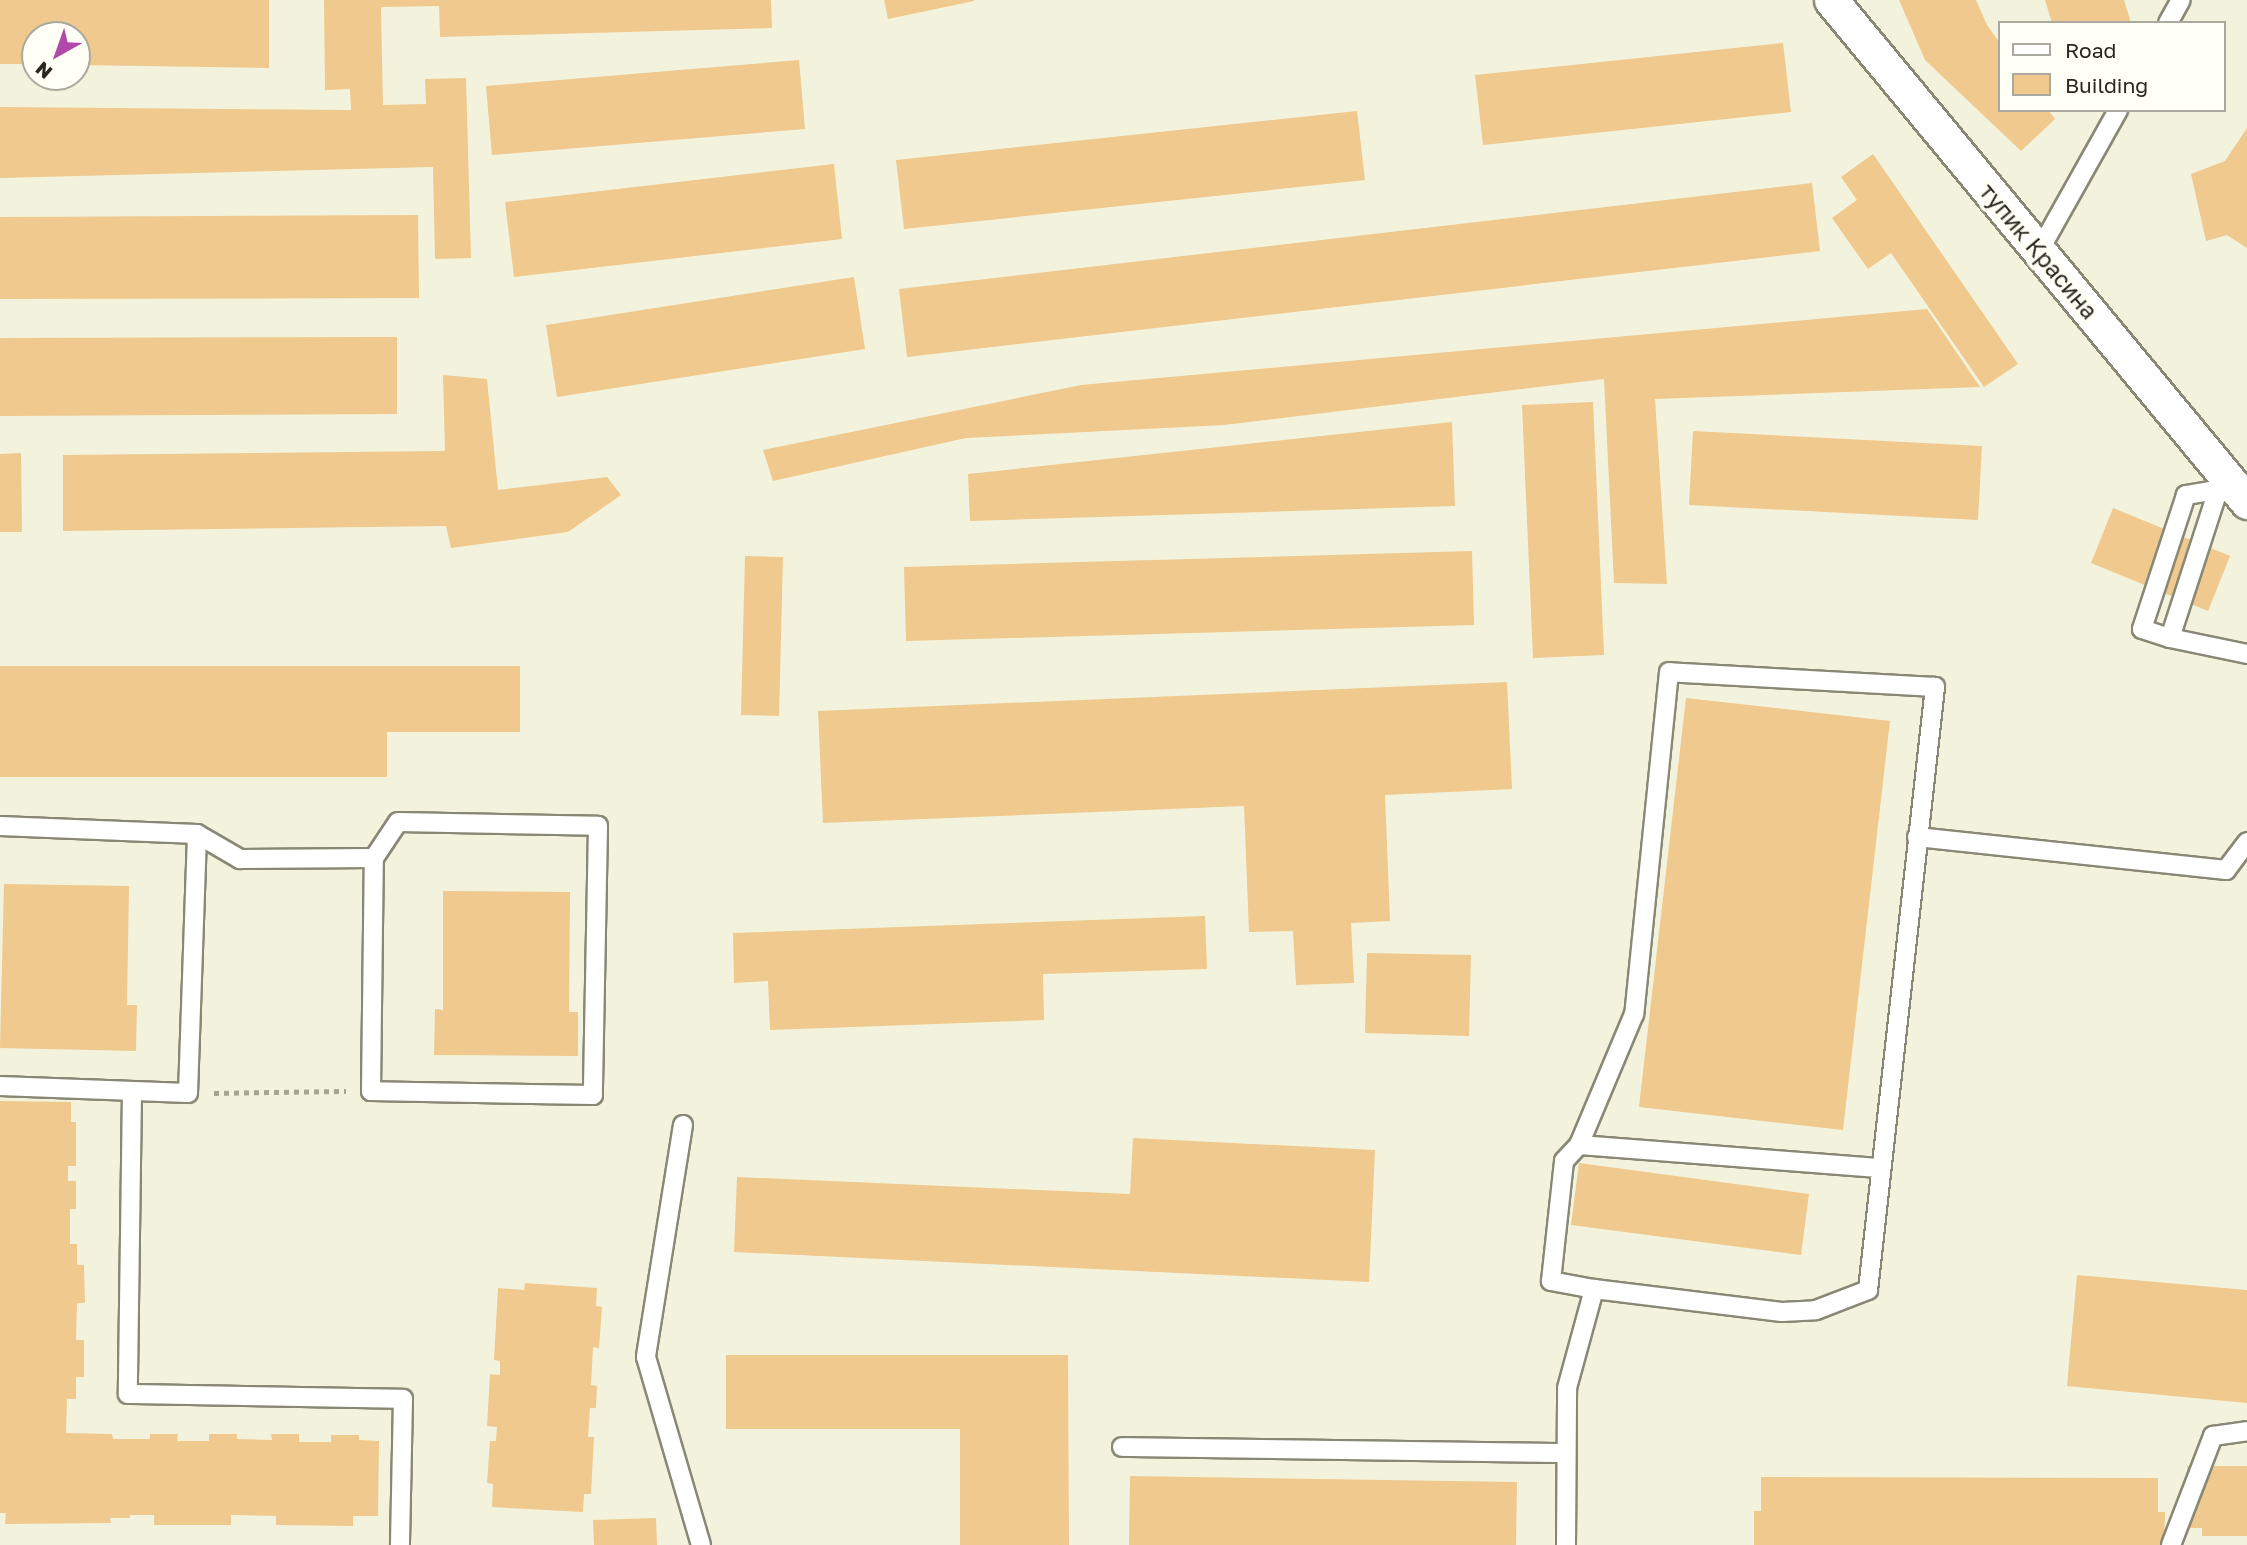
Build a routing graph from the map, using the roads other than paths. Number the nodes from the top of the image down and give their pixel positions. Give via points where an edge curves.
1 (1831, 0) edge
2 (2181, 0) edge
3 (2169, 21) edge
4 (2118, 112) edge
5 (2039, 251) junction
6 (2233, 493) edge
7 (2170, 638) junction
8 (2247, 654) edge
9 (0, 826) edge
10 (198, 834) junction
11 (1917, 837) junction
12 (2247, 842) edge
13 (374, 858) junction
14 (0, 1086) edge
15 (132, 1091) junction
16 (683, 1125) dead end
17 (1579, 1145) junction
18 (1880, 1168) junction
19 (1594, 1289) junction
20 (2247, 1431) edge
21 (1122, 1447) dead end
22 (1566, 1453) junction
23 (400, 1545) edge
24 (701, 1545) edge
25 (1566, 1545) edge
26 (2171, 1545) edge

1 - 5 street, тупик Красина
2 - 3 lane
4 - 5 lane
5 - 6 street, тупик Красина
6 - 7 lane
6 - 7 lane via 2186,495 2141,629
7 - 8 lane
9 - 10 lane
10 - 13 lane via 240,859
10 - 15 lane via 188,1093
11 - 12 lane via 2226,870
11 - 17 lane via 1934,687 1669,672 1634,1014
11 - 18 lane
13 - 13 lane via 398,822 598,826 593,1095 371,1091
14 - 15 lane
15 - 23 lane via 128,1394 402,1399
16 - 24 lane via 646,1357
17 - 18 lane
17 - 19 lane via 1564,1161 1550,1281
18 - 19 lane via 1868,1290 1815,1310 1782,1311
19 - 22 lane via 1567,1388
20 - 26 lane via 2213,1436
21 - 22 lane
22 - 25 lane

